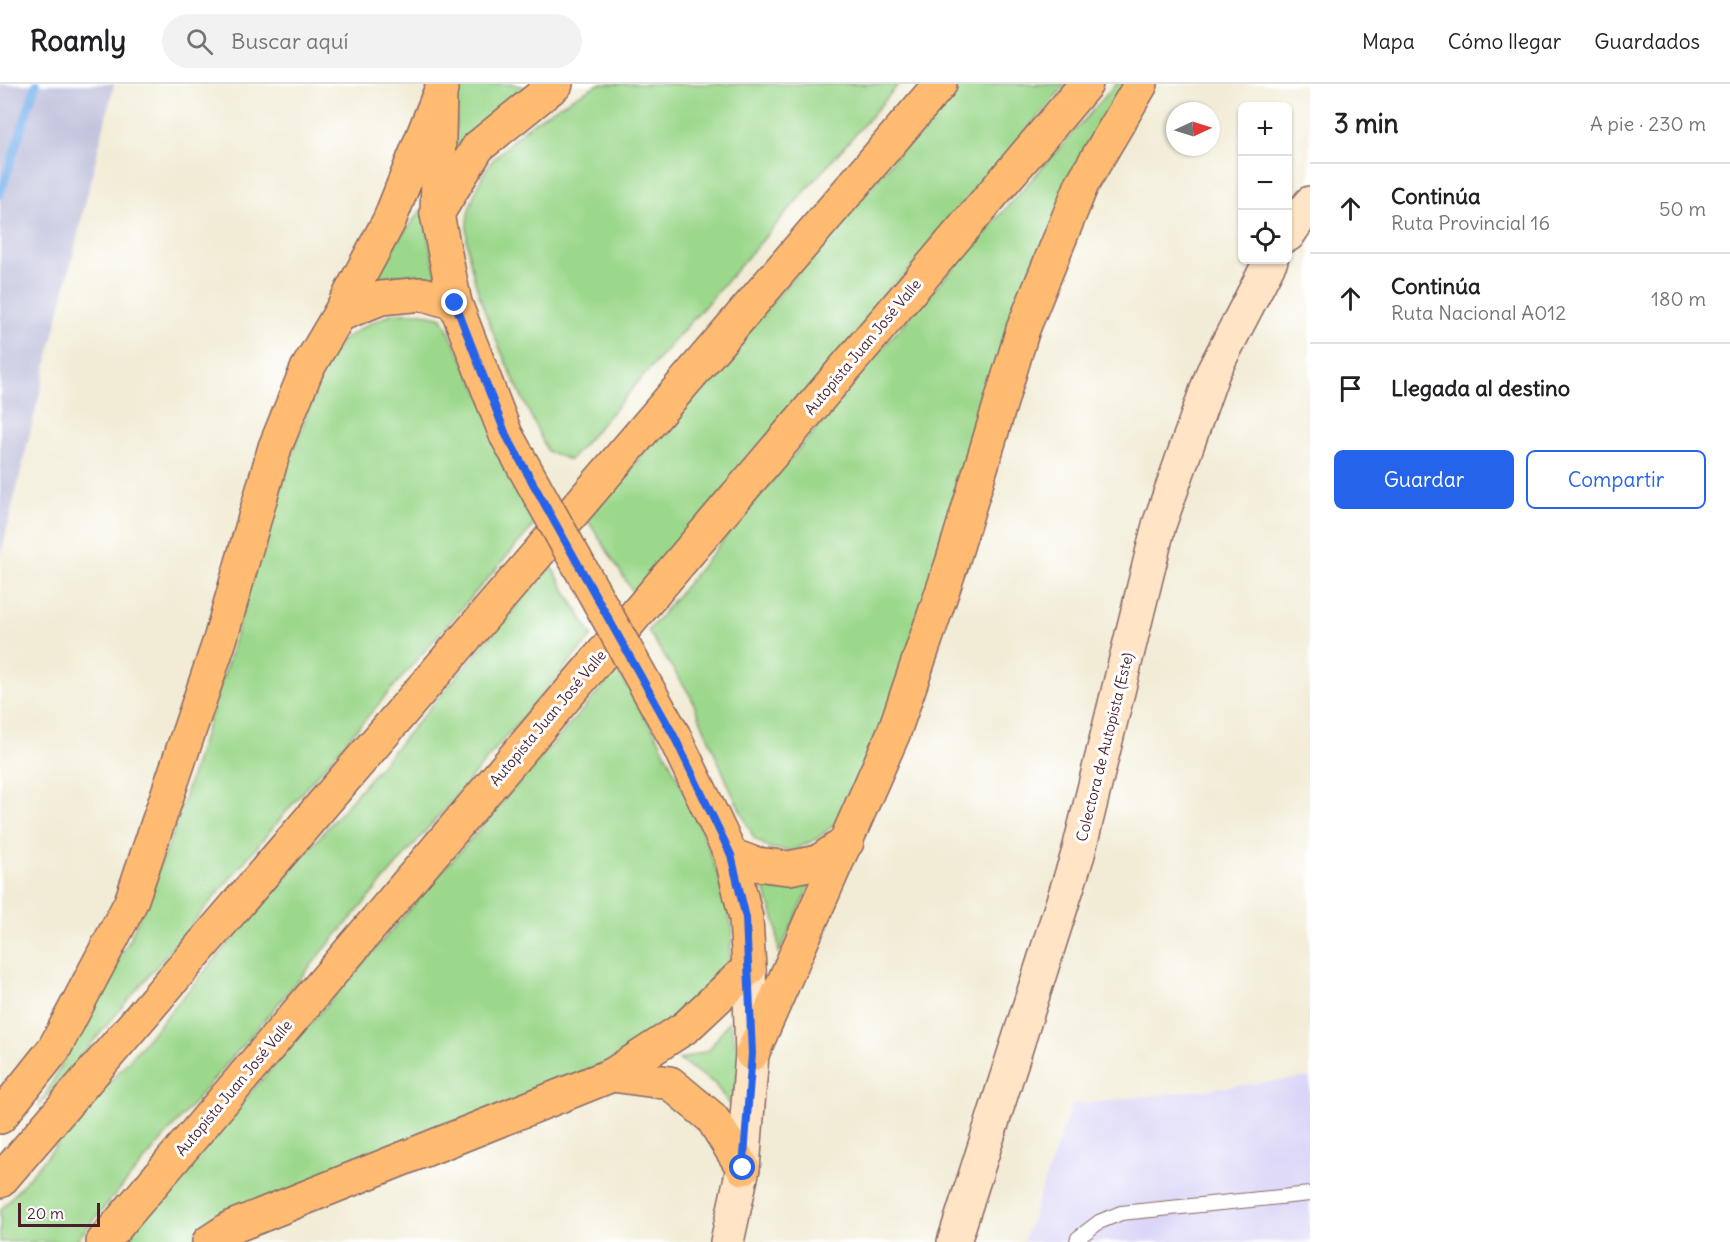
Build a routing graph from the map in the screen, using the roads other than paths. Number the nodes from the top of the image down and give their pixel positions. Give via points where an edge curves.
1 (556, 84) edge
2 (940, 84) edge
3 (1086, 84) edge
4 (1142, 84) edge
5 (441, 87) edge
6 (1310, 203) edge
7 (437, 214) junction
8 (1292, 228) edge
9 (1269, 264) edge
10 (455, 303) junction
11 (339, 315) junction
12 (847, 842) junction
13 (731, 855) junction
14 (749, 968) junction
15 (752, 1054) junction
16 (612, 1075) junction
17 (0, 1117) edge
18 (743, 1168) junction
19 (0, 1181) edge
20 (1310, 1194) edge
21 (103, 1242) edge
22 (209, 1242) edge
23 (727, 1242) edge
24 (954, 1242) edge
25 (1077, 1242) edge

1 - 7 main road via 478,147
2 - 19 main road
3 - 21 main road, Autopista Juan José Valle
4 - 12 main road via 1082,184 1023,328 952,563 894,732
5 - 7 main road
5 - 11 main road via 389,221
6 - 8 main road
7 - 10 main road
9 - 24 main road, Colectora de Autopista (Este) via 1213,372 1159,525 1078,854
10 - 11 main road via 423,294 381,298
10 - 13 main road, bridge via 506,435 674,736
11 - 17 main road via 307,369 275,447 220,640 131,902 54,1049
12 - 13 main road via 818,862 789,868 755,864
12 - 15 main road
13 - 14 main road via 746,918
14 - 15 main road
14 - 16 main road via 686,1027
15 - 18 main road
16 - 18 main road via 670,1083 712,1118
16 - 22 main road via 232,1227
18 - 23 main road
20 - 25 lane via 1121,1214 1100,1222

